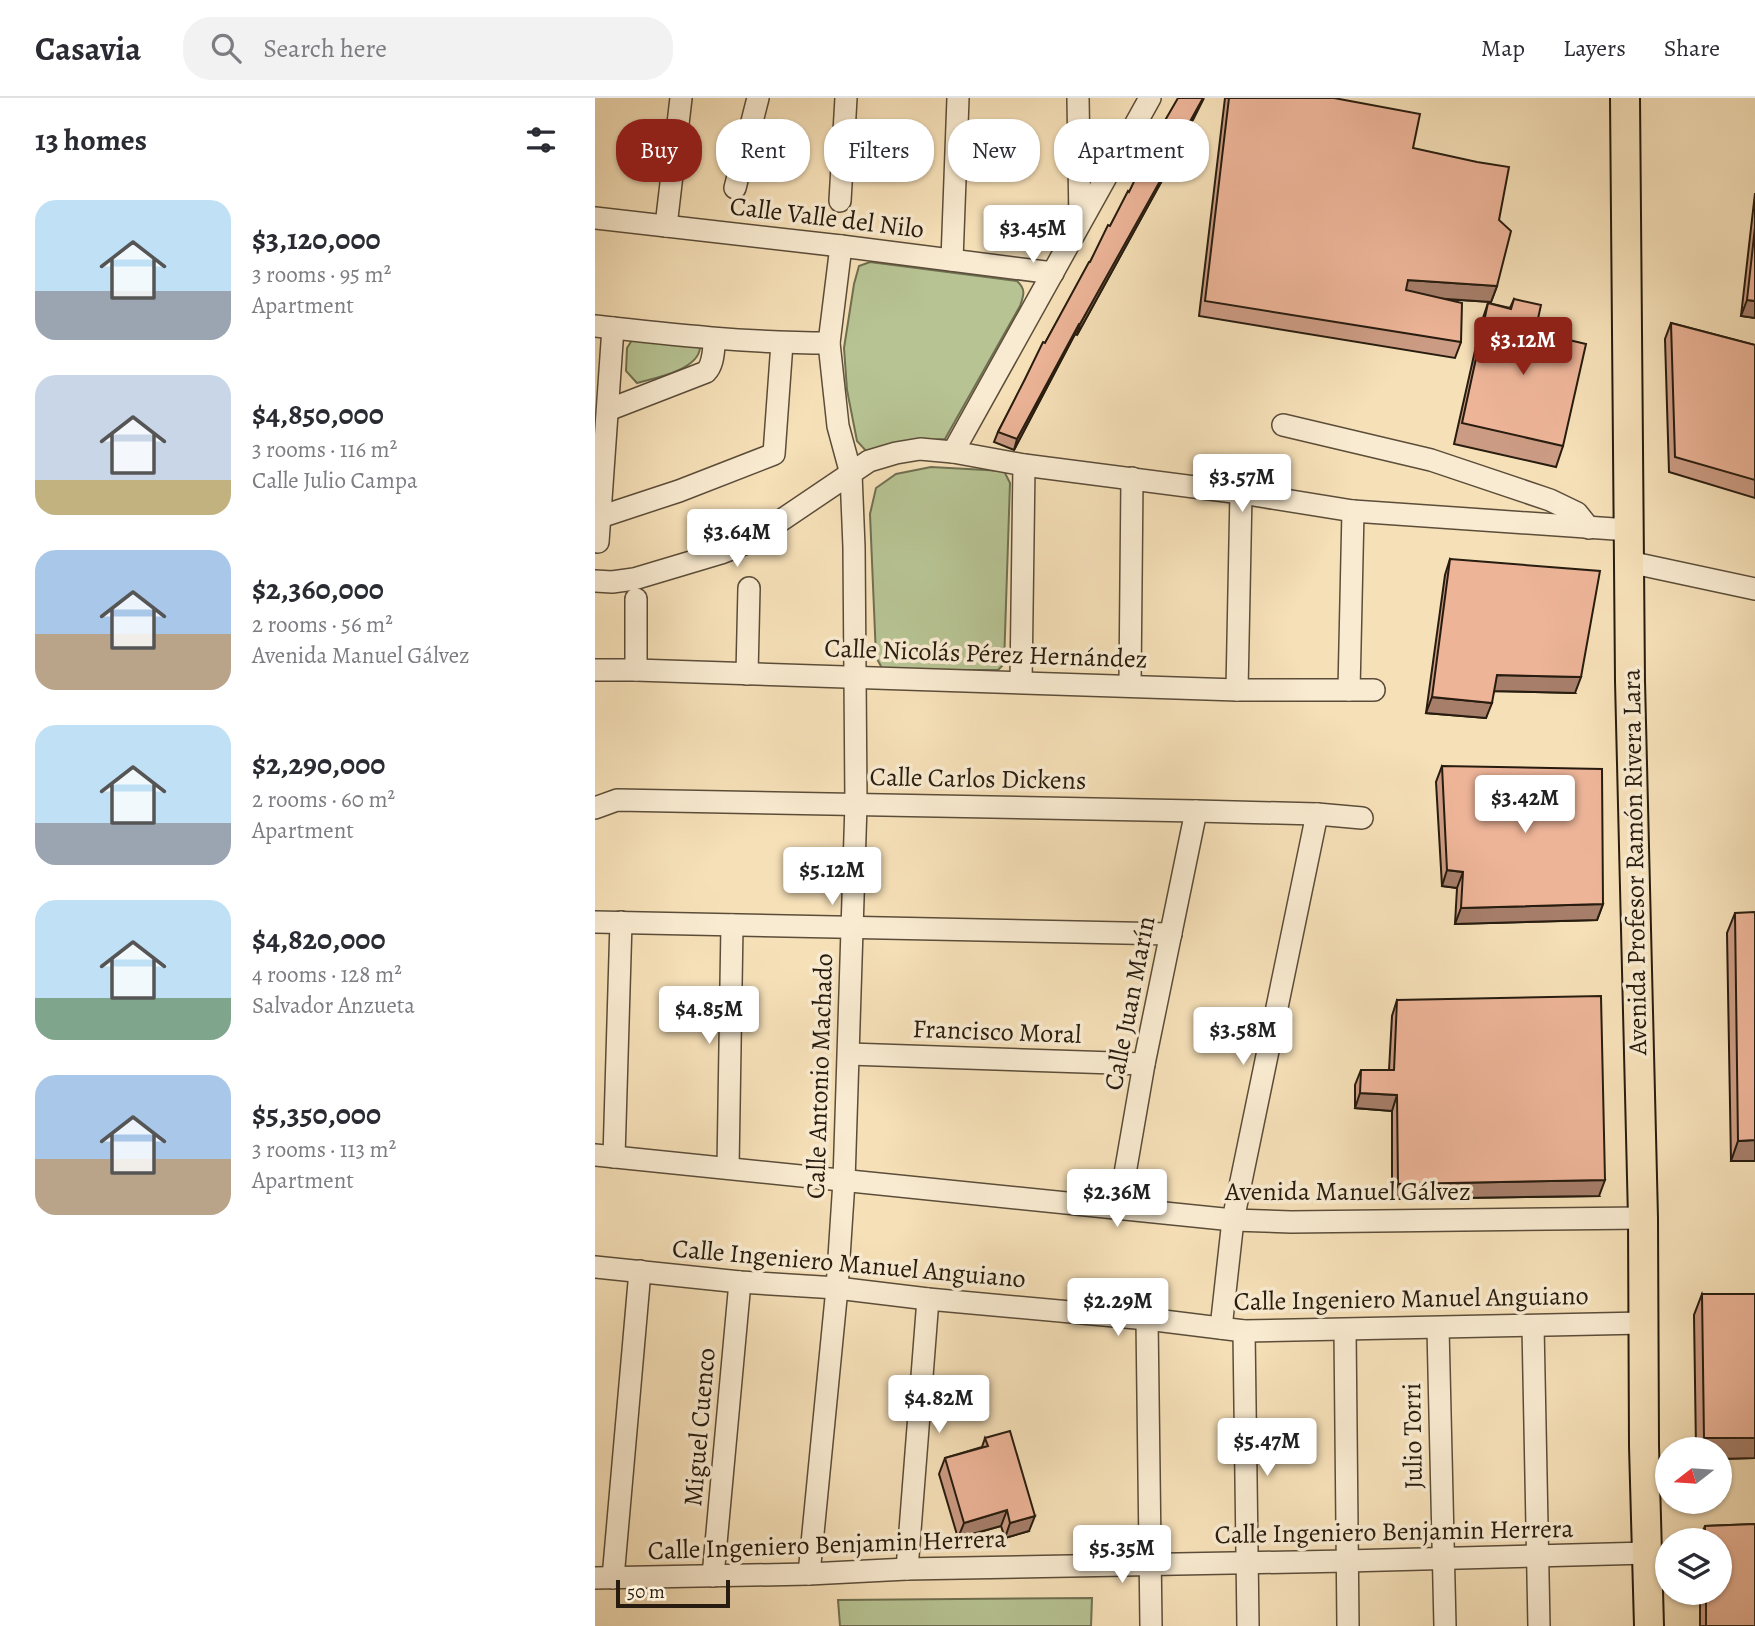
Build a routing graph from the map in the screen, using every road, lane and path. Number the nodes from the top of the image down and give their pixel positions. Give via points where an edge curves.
1 (681, 98) edge
2 (758, 98) edge
3 (846, 98) edge
4 (958, 98) edge
5 (1078, 98) edge
6 (1150, 98) edge
7 (1625, 98) edge
8 (736, 188) dead end
9 (840, 201) dead end
10 (595, 218) edge
11 (1080, 224) junction
12 (666, 226) junction
13 (841, 246) junction
14 (951, 260) junction
15 (1053, 273) junction
16 (604, 327) edge
17 (715, 339) junction
18 (782, 343) junction
19 (829, 343) junction
20 (608, 410) junction
21 (1283, 425) dead end
22 (953, 452) junction
23 (1024, 465) junction
24 (851, 474) junction
25 (1132, 478) junction
26 (1241, 493) junction
27 (1353, 511) junction
28 (600, 517) junction
29 (1589, 528) junction
30 (1629, 530) junction
31 (598, 542) dead end
32 (1629, 562) junction
33 (595, 581) edge
34 (749, 588) dead end
35 (1755, 589) edge
36 (636, 599) dead end
37 (595, 670) edge
38 (636, 670) junction
39 (747, 674) junction
40 (855, 677) junction
41 (1020, 682) junction
42 (1130, 685) junction
43 (1237, 690) junction
44 (1349, 690) junction
45 (1374, 690) dead end
46 (856, 804) junction
47 (595, 808) edge
48 (1196, 811) junction
49 (1317, 814) junction
50 (1361, 818) dead end
51 (595, 922) edge
52 (621, 922) junction
53 (732, 925) junction
54 (852, 927) junction
55 (1171, 934) junction
56 (849, 1054) junction
57 (1144, 1064) junction
58 (605, 1156) edge
59 (728, 1168) junction
60 (844, 1181) junction
61 (1119, 1208) junction
62 (1643, 1219) junction
63 (1233, 1220) junction
64 (595, 1267) edge
65 (640, 1271) junction
66 (740, 1282) junction
67 (837, 1288) junction
68 (928, 1299) junction
69 (1147, 1319) junction
70 (1643, 1323) junction
71 (1533, 1326) junction
72 (1220, 1328) junction
73 (1438, 1328) junction
74 (1345, 1330) junction
75 (1244, 1331) junction
76 (1648, 1553) junction
77 (1538, 1557) junction
78 (1443, 1558) junction
79 (1347, 1561) junction
80 (1247, 1563) junction
81 (1149, 1564) junction
82 (907, 1569) junction
83 (809, 1574) junction
84 (713, 1576) junction
85 (604, 1578) edge
86 (1151, 1626) edge
87 (1248, 1626) edge
88 (1348, 1626) edge
89 (1445, 1626) edge
90 (1539, 1626) edge
91 (1649, 1626) edge

1 - 12 street
2 - 8 street
3 - 9 street
4 - 14 street
5 - 11 street
6 - 11 street
7 - 30 main road, Avenida Profesor Ramón Rivera Lara
10 - 12 street, Calle Valle del Nilo
11 - 15 street
12 - 13 street, Calle Valle del Nilo
13 - 14 street, Calle Valle del Nilo
13 - 19 street, Calle Antonio Machado
14 - 15 street, Calle Valle del Nilo
15 - 22 street
16 - 17 street
16 - 20 street
17 - 18 street
17 - 20 street via 706,372
18 - 19 street
18 - 28 street via 782,455
19 - 24 street, Calle Antonio Machado via 838,426
20 - 28 street
21 - 29 street via 1431,460 1550,500 1577,513
22 - 23 street
22 - 24 street via 920,449 895,453 869,461
23 - 25 street
23 - 41 street
24 - 33 street via 749,542 634,579
24 - 40 street, Calle Antonio Machado
25 - 26 street
25 - 42 street
26 - 27 street
26 - 43 street
27 - 29 street
27 - 44 street
28 - 31 street
29 - 30 street
30 - 32 main road, Avenida Profesor Ramón Rivera Lara
32 - 35 street
32 - 62 main road, Avenida Profesor Ramón Rivera Lara
34 - 39 street
36 - 38 street
37 - 38 street, Calle Nicolás Pérez Hernández
38 - 39 street, Calle Nicolás Pérez Hernández
39 - 40 street, Calle Nicolás Pérez Hernández
40 - 41 street, Calle Nicolás Pérez Hernández
40 - 46 street, Calle Antonio Machado
41 - 42 street, Calle Nicolás Pérez Hernández
42 - 43 street, Calle Nicolás Pérez Hernández
43 - 44 street, Calle Nicolás Pérez Hernández
44 - 45 street, Calle Nicolás Pérez Hernández
46 - 47 street, Calle Carlos Dickens via 617,800
46 - 48 street, Calle Carlos Dickens
46 - 54 street, Calle Antonio Machado
48 - 49 street, Calle Carlos Dickens
48 - 55 street, Calle Juan Marín
49 - 50 street, Calle Carlos Dickens
49 - 63 street
51 - 52 street
52 - 53 street
52 - 58 street
53 - 54 street
53 - 59 street
54 - 55 street
54 - 56 street, Calle Antonio Machado
55 - 57 street, Calle Juan Marín
56 - 57 street, Francisco Moral
56 - 60 street, Calle Antonio Machado
57 - 61 street, Calle Juan Marín
58 - 59 street, Avenida Manuel Gálvez
59 - 60 street, Avenida Manuel Gálvez
60 - 61 street, Avenida Manuel Gálvez
60 - 67 street, Calle Antonio Machado
61 - 63 street, Avenida Manuel Gálvez
62 - 63 street, Avenida Manuel Gálvez
62 - 70 main road, Avenida Profesor Ramón Rivera Lara
63 - 72 street
64 - 65 street, Calle Ingeniero Manuel Anguiano
65 - 66 street, Calle Ingeniero Manuel Anguiano
65 - 85 street
66 - 67 street, Calle Ingeniero Manuel Anguiano
66 - 84 street, Miguel Cuenco
67 - 68 street, Calle Ingeniero Manuel Anguiano
67 - 83 street, Calle Antonio Machado
68 - 69 street, Calle Ingeniero Manuel Anguiano
68 - 82 street
69 - 72 street, Calle Ingeniero Manuel Anguiano
69 - 81 street
70 - 71 street, Calle Ingeniero Manuel Anguiano
70 - 76 main road, Avenida Profesor Ramón Rivera Lara
71 - 73 street, Calle Ingeniero Manuel Anguiano
71 - 77 street
72 - 75 street, Calle Ingeniero Manuel Anguiano
73 - 74 street, Calle Ingeniero Manuel Anguiano
73 - 78 street, Julio Torri
74 - 75 street, Calle Ingeniero Manuel Anguiano
74 - 79 street
75 - 80 street
76 - 77 street, Calle Ingeniero Benjamin Herrera
76 - 91 main road, Avenida Profesor Ramón Rivera Lara
77 - 78 street, Calle Ingeniero Benjamin Herrera
77 - 90 street
78 - 79 street, Calle Ingeniero Benjamin Herrera
78 - 89 street, Julio Torri
79 - 80 street, Calle Ingeniero Benjamin Herrera
79 - 88 street
80 - 81 street, Calle Ingeniero Benjamin Herrera
80 - 87 street
81 - 82 street, Calle Ingeniero Benjamin Herrera
81 - 86 street
82 - 83 street, Calle Ingeniero Benjamin Herrera
83 - 84 street, Calle Ingeniero Benjamin Herrera
84 - 85 street, Calle Ingeniero Benjamin Herrera

